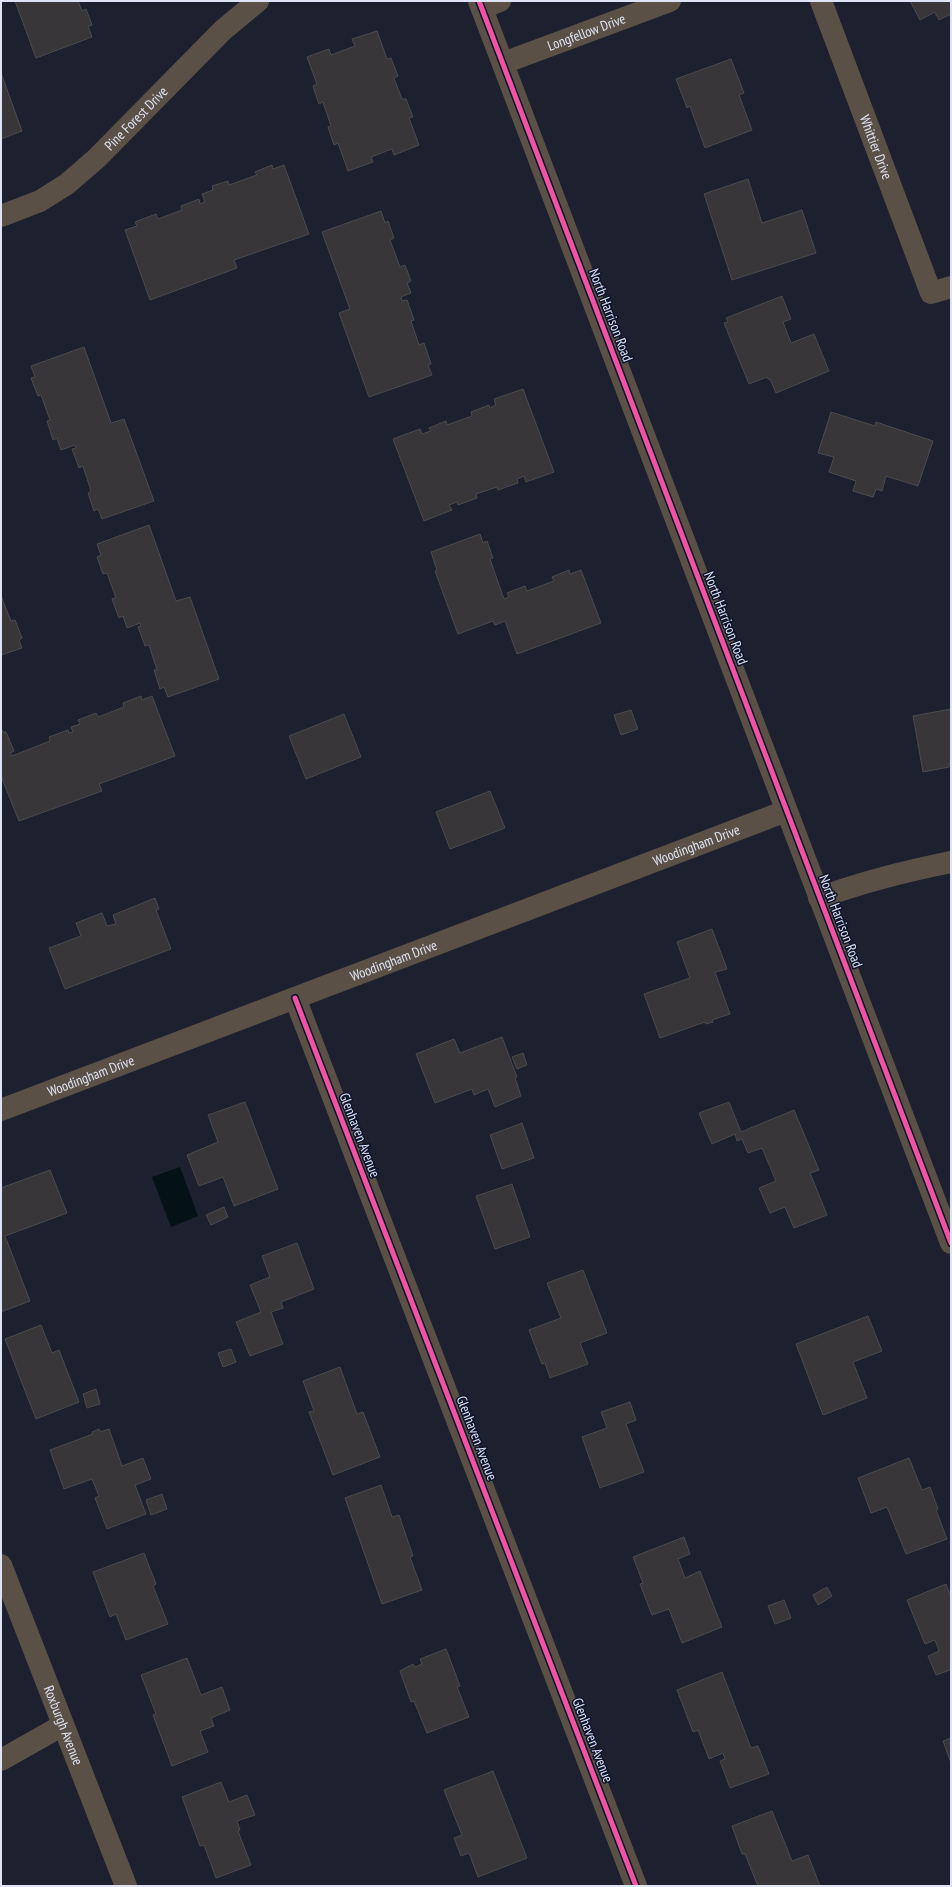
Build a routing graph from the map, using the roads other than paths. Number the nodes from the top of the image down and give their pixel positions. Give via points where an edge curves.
1 (258, 1) edge
2 (670, 1) edge
3 (821, 1) edge
4 (487, 3) edge
5 (503, 64) junction
6 (1, 216) edge
7 (951, 287) edge
8 (786, 811) junction
9 (951, 862) edge
10 (819, 898) junction
11 (295, 998) junction
12 (1, 1110) edge
13 (951, 1243) edge
14 (1, 1565) edge
15 (63, 1725) junction
16 (1, 1760) edge
17 (126, 1886) edge
18 (636, 1886) edge

1 - 6 street, Pine Forest Drive via 223,30 97,158 67,184 40,201
2 - 5 street, Longfellow Drive
3 - 7 street, Whittier Drive via 930,293
4 - 5 street, North Harrison Road
5 - 8 street, North Harrison Road
8 - 10 street, North Harrison Road
8 - 11 street, Woodingham Drive
9 - 10 street via 867,881
10 - 13 street, North Harrison Road
11 - 12 street, Woodingham Drive
11 - 18 street, Glenhaven Avenue
14 - 15 street, Roxburgh Avenue
15 - 16 street
15 - 17 street, Roxburgh Avenue

